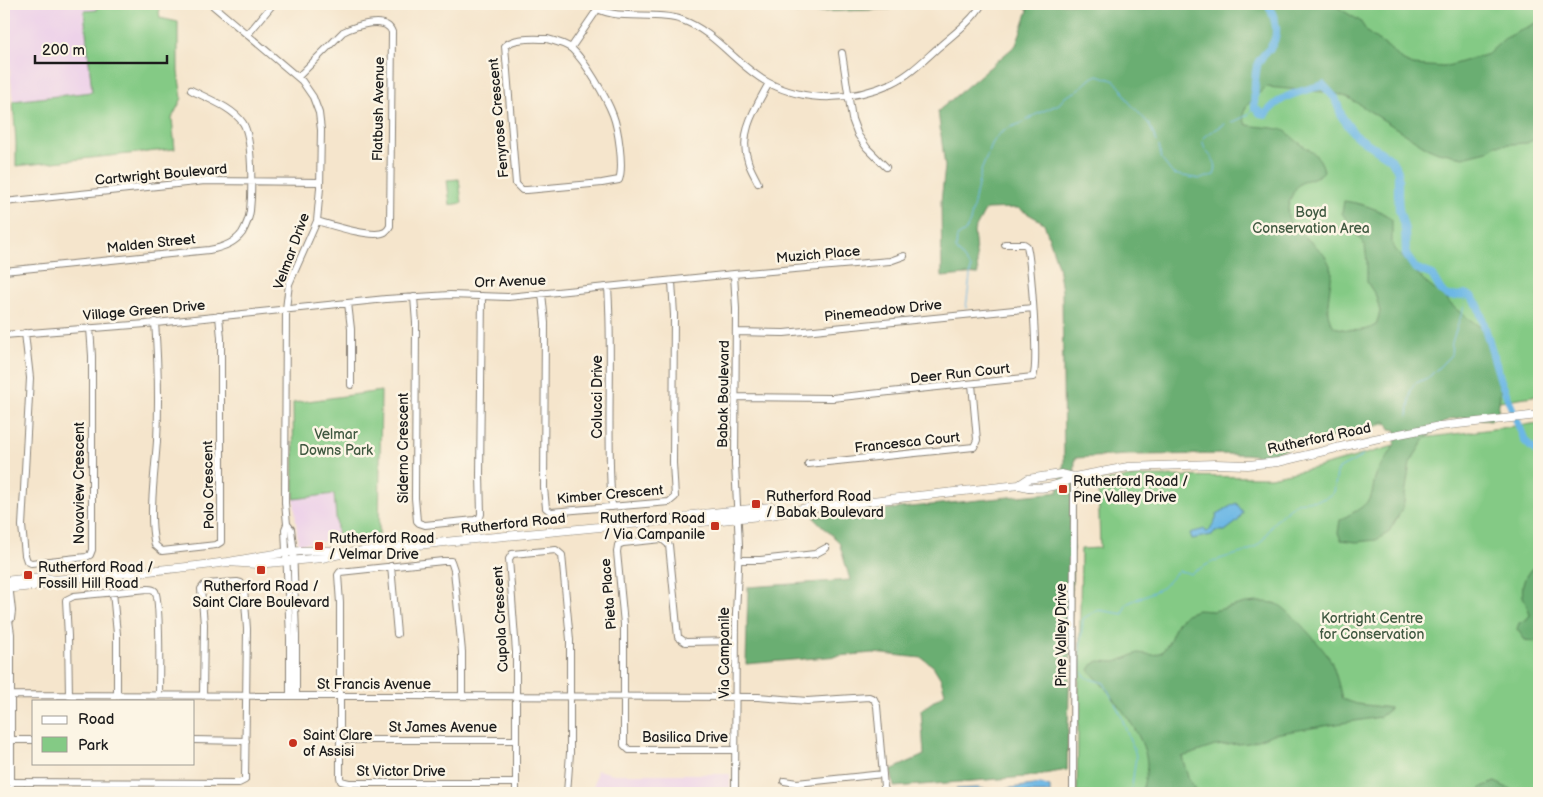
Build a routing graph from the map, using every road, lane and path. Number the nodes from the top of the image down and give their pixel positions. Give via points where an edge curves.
1 (211, 4) edge
2 (274, 4) edge
3 (591, 4) edge
4 (982, 4) edge
5 (597, 10) junction
6 (248, 34) junction
7 (571, 48) junction
8 (842, 52) dead end
9 (298, 76) junction
10 (769, 83) junction
11 (191, 90) dead end
12 (850, 96) junction
13 (886, 167) dead end
14 (250, 181) junction
15 (320, 182) junction
16 (758, 183) dead end
17 (4, 202) edge
18 (317, 221) junction
19 (1005, 244) dead end
20 (904, 256) dead end
21 (4, 271) edge
22 (734, 274) junction
23 (672, 281) junction
24 (608, 287) junction
25 (542, 293) junction
26 (482, 296) junction
27 (414, 297) junction
28 (348, 303) junction
29 (1033, 308) junction
30 (286, 309) junction
31 (219, 316) junction
32 (155, 322) junction
33 (90, 328) junction
34 (736, 332) junction
35 (25, 333) junction
36 (4, 335) edge
37 (972, 384) junction
38 (351, 385) dead end
39 (736, 397) junction
40 (1539, 415) edge
41 (808, 464) dead end
42 (1074, 477) junction
43 (612, 508) junction
44 (739, 514) junction
45 (826, 548) dead end
46 (290, 557) junction
47 (739, 560) junction
48 (391, 566) junction
49 (6, 585) edge
50 (114, 592) junction
51 (397, 634) dead end
52 (736, 642) junction
53 (12, 695) junction
54 (69, 696) junction
55 (117, 696) junction
56 (159, 696) junction
57 (204, 696) junction
58 (246, 696) junction
59 (293, 696) junction
60 (340, 696) junction
61 (462, 696) junction
62 (516, 697) junction
63 (570, 697) junction
64 (624, 697) junction
65 (736, 697) junction
66 (4, 740) edge
67 (11, 740) junction
68 (32, 740) edge
69 (195, 740) edge
70 (340, 740) junction
71 (516, 740) junction
72 (246, 741) junction
73 (735, 750) junction
74 (883, 774) junction
75 (784, 781) dead end
76 (8, 782) edge
77 (516, 784) junction
78 (11, 793) edge
79 (516, 793) edge
80 (566, 793) edge
81 (736, 793) edge
82 (886, 793) edge
83 (1073, 793) edge

1 - 6 street, Velmar Drive
2 - 6 street
3 - 5 street
4 - 12 street via 968,22 893,83
5 - 7 street
5 - 10 street via 618,15 661,15 684,20
6 - 9 street, Velmar Drive
7 - 7 street, Fenyrose Crescent via 547,39 517,41 505,46 516,184 522,190 615,182 621,175 613,115 581,59
8 - 12 street
9 - 15 street, Velmar Drive via 313,97 319,113
9 - 18 street, Flatbush Avenue via 352,27 385,24 392,32 390,226 383,233 367,233
10 - 12 street via 808,96
10 - 16 street via 745,134 745,151
11 - 14 street, Malden Street via 231,112 243,124 250,143
12 - 13 street via 852,119 858,135
14 - 15 street, Cartwright Boulevard
14 - 17 street, Cartwright Boulevard via 205,180
14 - 21 street, Malden Street via 250,211 246,226 232,242 221,248
15 - 18 street, Velmar Drive
18 - 30 street, Velmar Drive via 289,284
19 - 29 street, Deer Run Court via 1027,246
20 - 22 street, Muzich Place via 890,261
22 - 23 street, Orr Avenue
22 - 34 street, Babak Boulevard
23 - 24 street, Orr Avenue
23 - 43 street, Kimber Crescent via 675,497 669,502
24 - 25 street, Orr Avenue
24 - 43 street, Colucci Drive
25 - 26 street, Orr Avenue
25 - 43 street, Kimber Crescent via 546,508 555,513
26 - 27 street, Orr Avenue
26 - 27 street, Siderno Crescent via 481,514 475,520 425,525 417,521 414,498
27 - 28 street, Orr Avenue
28 - 30 street, Orr Avenue
28 - 38 street
29 - 34 street, Pinemeadow Drive via 784,333
29 - 37 street, Deer Run Court via 1035,370 1032,377
30 - 31 street, Village Green Drive
30 - 46 street, Velmar Drive via 285,503 287,524 291,530
31 - 32 street, Village Green Drive
31 - 32 street, Polo Crescent via 221,542 162,551 155,545 153,523 159,398
32 - 33 street, Village Green Drive
33 - 35 street, Village Green Drive
33 - 35 street, Novaview Crescent via 92,550 86,557 31,563 25,555 22,526 30,378
34 - 39 street, Babak Boulevard
35 - 36 street, Village Green Drive
37 - 39 street, Deer Run Court via 832,398
37 - 41 street, Francesca Court via 977,440 974,447
39 - 44 street, Babak Boulevard via 735,464
40 - 42 main road, Rutherford Road via 1431,428 1278,462 1128,467
42 - 44 main road, Rutherford Road via 1063,484 1030,489 1019,485 771,515
42 - 83 street, Pine Valley Drive
44 - 46 main road, Rutherford Road via 692,523 683,520 345,553 322,558
44 - 47 street, Via Campanile
45 - 47 street via 815,554
46 - 49 main road, Rutherford Road via 257,556 228,562 54,580 43,585
46 - 59 street, Velmar Drive
47 - 52 street, Via Campanile
48 - 51 street
48 - 60 street, St Victor Drive via 343,570 338,575
48 - 61 street, St Victor Drive via 446,560 453,564 462,652
49 - 53 street
50 - 54 street via 74,596 66,600
50 - 55 street
50 - 56 street via 148,589 155,592 159,626
52 - 64 street, Pieta Place via 682,640 678,637 669,544 662,540 620,544 617,552 624,624
52 - 65 street, Via Campanile
53 - 54 street, St Francis Avenue
53 - 67 street
54 - 55 street, St Francis Avenue
55 - 56 street, St Francis Avenue
56 - 57 street, St Francis Avenue
57 - 58 street, St Francis Avenue
57 - 58 street via 202,589 204,584 237,582 244,588 246,611
58 - 59 street, St Francis Avenue
58 - 72 street
59 - 60 street, St Francis Avenue
60 - 61 street, St Francis Avenue
60 - 70 street, St Victor Drive
61 - 62 street, St Francis Avenue
62 - 63 street, St Francis Avenue
62 - 63 street, Cupola Crescent via 516,640 509,558 512,554 556,550 562,556 570,640
62 - 71 street
63 - 64 street, St Francis Avenue
63 - 80 street
64 - 65 street, St Francis Avenue
64 - 73 street, Basilica Drive via 624,745 629,750
65 - 73 street, Via Campanile
65 - 74 street, St Francis Avenue via 807,701 874,699 878,706
66 - 67 street
67 - 68 street
67 - 76 street
69 - 72 street
70 - 71 street, St James Avenue
70 - 77 street, St Victor Drive via 340,777 343,783
71 - 77 street
72 - 76 street via 246,775 240,783
73 - 81 street, Via Campanile
74 - 75 street via 797,783
74 - 82 street
76 - 78 street
77 - 79 street

